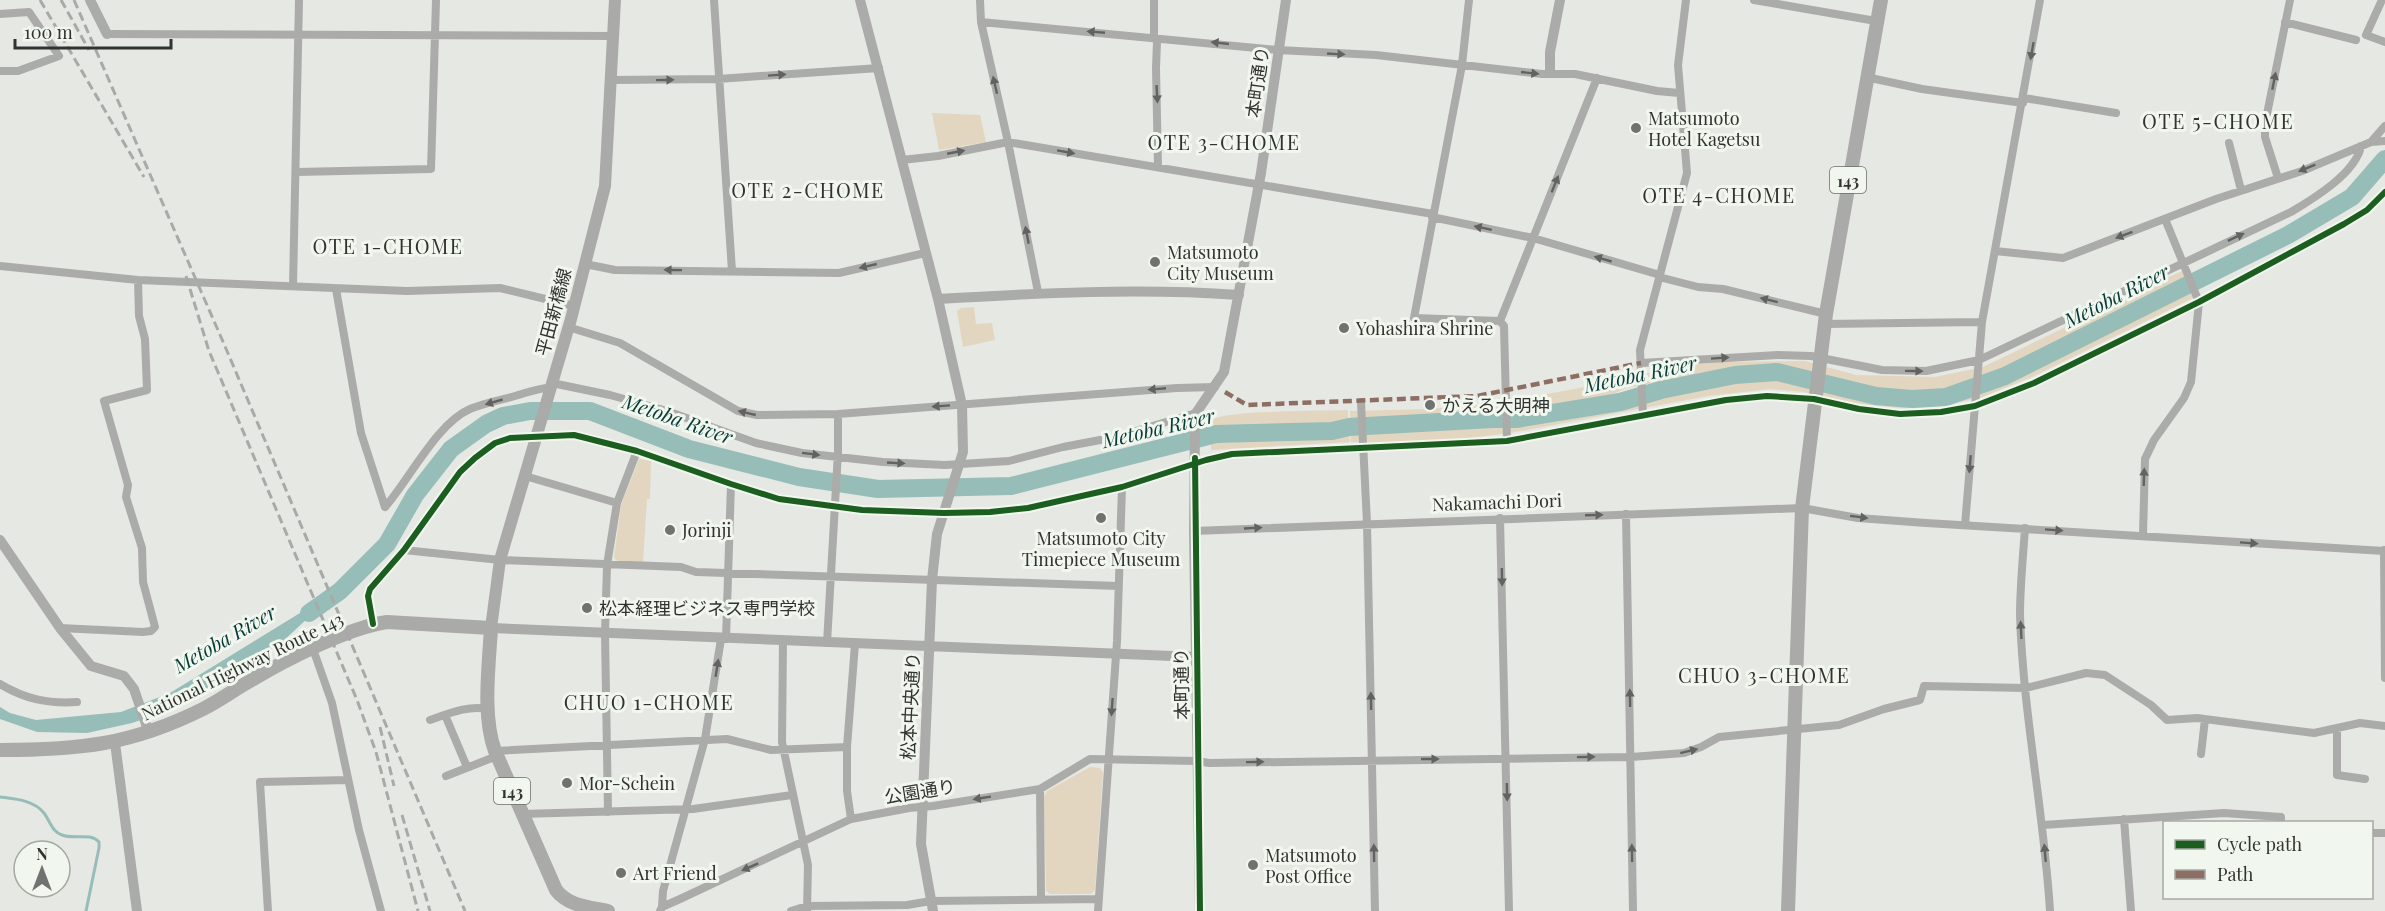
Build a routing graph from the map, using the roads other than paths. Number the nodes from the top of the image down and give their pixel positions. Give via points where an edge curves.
1 (90, 0) edge
2 (299, 0) edge
3 (436, 0) edge
4 (615, 0) edge
5 (714, 0) edge
6 (860, 0) edge
7 (980, 0) edge
8 (1154, 0) edge
9 (1286, 0) edge
10 (1469, 0) edge
11 (1560, 0) edge
12 (1686, 0) edge
13 (1754, 0) edge
14 (1881, 0) edge
15 (2040, 0) edge
16 (2290, 0) edge
17 (2382, 0) edge
18 (1805, 4) edge
19 (0, 14) edge
20 (1876, 21) junction
21 (981, 22) junction
22 (2285, 22) junction
23 (435, 33) junction
24 (107, 34) joint
25 (299, 34) junction
26 (613, 36) junction
27 (1154, 36) junction
28 (2356, 40) dead end
29 (2385, 42) edge
30 (1278, 50) junction
31 (1462, 65) junction
32 (879, 68) junction
33 (0, 72) edge
34 (1550, 73) junction
35 (1866, 77) junction
36 (1597, 78) junction
37 (718, 79) junction
38 (612, 80) junction
39 (1679, 93) junction
40 (2024, 100) junction
41 (2116, 113) dead end
42 (2385, 126) edge
43 (2378, 141) edge
44 (1008, 142) junction
45 (2229, 143) dead end
46 (2361, 146) junction
47 (903, 160) junction
48 (1158, 167) junction
49 (297, 172) junction
50 (2278, 178) junction
51 (1258, 185) junction
52 (2241, 190) junction
53 (2385, 192) edge
54 (1433, 215) junction
55 (2166, 219) junction
56 (1533, 238) junction
57 (1995, 251) junction
58 (925, 253) junction
59 (585, 264) junction
60 (2184, 265) junction
61 (0, 267) edge
62 (732, 271) junction
63 (1659, 276) junction
64 (138, 280) junction
65 (293, 286) junction
66 (336, 289) junction
67 (1038, 292) junction
68 (1239, 295) junction
69 (938, 299) junction
70 (2198, 299) junction
71 (574, 306) junction
72 (1825, 319) junction
73 (1500, 321) junction
74 (1982, 322) junction
75 (568, 327) junction
76 (1819, 359) junction
77 (1979, 362) junction
78 (1641, 363) junction
79 (551, 387) junction
80 (1215, 387) junction
81 (1814, 397) junction
82 (1976, 404) junction
83 (962, 405) junction
84 (1361, 405) dead end
85 (1643, 413) junction
86 (838, 414) junction
87 (1195, 418) junction
88 (538, 432) junction
89 (1507, 438) junction
90 (1364, 444) junction
91 (637, 451) junction
92 (837, 460) junction
93 (1195, 461) junction
94 (960, 467) junction
95 (525, 476) junction
96 (731, 484) junction
97 (1122, 486) junction
98 (834, 502) junction
99 (617, 503) junction
100 (946, 508) junction
101 (1802, 508) junction
102 (1626, 514) junction
103 (1500, 518) junction
104 (1367, 523) junction
105 (1965, 525) junction
106 (2025, 528) junction
107 (1194, 531) junction
108 (2143, 536) junction
109 (0, 540) edge
110 (404, 550) junction
111 (2384, 551) edge
112 (500, 560) junction
113 (608, 565) junction
114 (728, 573) junction
115 (830, 576) junction
116 (932, 580) junction
117 (1118, 586) junction
118 (373, 624) junction
119 (60, 628) junction
120 (491, 628) junction
121 (605, 633) junction
122 (724, 639) junction
123 (783, 641) junction
124 (827, 643) junction
125 (855, 644) junction
126 (929, 647) junction
127 (313, 649) junction
128 (1116, 654) junction
129 (1196, 657) junction
130 (2385, 678) edge
131 (0, 684) edge
132 (2026, 688) junction
133 (77, 702) dead end
134 (488, 709) junction
135 (445, 715) junction
136 (2205, 719) junction
137 (430, 720) dead end
138 (2385, 726) edge
139 (2337, 728) junction
140 (148, 729) junction
141 (1795, 729) junction
142 (705, 739) junction
143 (115, 743) junction
144 (606, 745) junction
145 (848, 747) junction
146 (783, 749) junction
147 (0, 750) edge
148 (496, 753) junction
149 (2201, 754) dead end
150 (1631, 757) junction
151 (1506, 758) junction
152 (1372, 759) junction
153 (1109, 760) junction
154 (1197, 761) junction
155 (467, 768) junction
156 (446, 776) dead end
157 (2365, 779) dead end
158 (348, 780) junction
159 (1040, 789) junction
160 (792, 795) junction
161 (921, 807) junction
162 (686, 809) junction
163 (608, 812) junction
164 (522, 814) junction
165 (851, 819) junction
166 (2124, 819) junction
167 (2281, 821) edge
168 (2043, 825) junction
169 (804, 843) junction
170 (1041, 899) junction
171 (1099, 899) junction
172 (932, 906) edge
173 (807, 908) edge
174 (907, 908) edge
175 (661, 909) edge
176 (137, 911) edge
177 (268, 911) edge
178 (381, 911) edge
179 (608, 911) edge
180 (791, 911) edge
181 (1098, 911) edge
182 (1200, 911) edge
183 (1375, 911) edge
184 (1509, 911) edge
185 (1633, 911) edge
186 (1788, 911) edge
187 (2050, 911) edge
188 (2131, 911) edge

1 - 24 street
2 - 25 street
3 - 23 street
4 - 26 main road, 平田新橋線
5 - 37 street
6 - 32 street, 松本中央通り
7 - 21 street
8 - 27 street
9 - 30 street, 本町通り
10 - 31 street
11 - 34 street
12 - 39 street via 1680,39
13 - 18 street
14 - 20 highway, 143
15 -> 40 street
16 - 22 street
17 - 29 street via 2366,35
18 - 20 street
19 - 33 street via 29,12 58,56
20 - 35 highway, 143
27 -> 21 street
44 -> 21 street
22 - 28 street
50 -> 22 street via 2265,137 2265,124
23 - 25 street
23 - 26 street
23 - 49 street via 431,169
24 - 25 street
25 - 49 street
26 - 38 main road, 平田新橋線
30 -> 27 street
27 -> 48 street
30 -> 31 street
30 - 51 street, 本町通り
31 -> 34 street
31 - 54 street
37 -> 32 street
32 - 47 street, 松本中央通り
34 - 36 street
35 - 40 street via 1922,89
35 - 72 highway, 143
36 - 39 street
56 -> 36 street
38 -> 37 street
37 - 62 street
38 - 59 main road, 平田新橋線 via 605,186
39 - 63 street via 1687,173
40 - 41 street
40 - 57 street
42 - 43 street
43 - 46 street
47 -> 44 street
44 -> 48 street
67 -> 44 street
45 - 52 street
46 -> 50 street
60 -> 46 street via 2315,198 2356,159
47 - 58 street, 松本中央通り
48 - 51 street
49 - 65 street
50 - 52 street
51 - 54 street
51 - 68 street, 本町通り
52 - 55 street
53 - 70 street via 2367,210 2344,224
56 -> 54 street
54 - 73 street via 1413,318
55 -> 57 street via 2063,258
55 - 60 street
63 -> 56 street
56 - 73 street
57 - 74 street
58 -> 62 street via 839,273
58 - 69 street, 松本中央通り
62 -> 59 street via 615,270
59 - 71 main road, 平田新橋線
60 - 70 street
60 - 77 street
61 - 64 street
72 -> 63 street via 1723,289 1698,287
63 - 78 street via 1640,350
64 - 65 street
64 - 119 street via 147,390 104,401 128,485 126,496 142,548 144,582 155,627 144,632
65 - 66 street
66 - 71 street via 500,288
79 -> 66 street via 468,410 459,416 442,430 385,507 361,433
67 - 68 street
67 - 69 street
68 - 80 street, 本町通り via 1224,372
69 - 83 street, 松本中央通り
70 - 82 street via 2034,383
108 -> 70 street via 2145,459 2191,382
71 - 75 main road, 平田新橋線
72 - 74 street
72 - 76 highway, 143
73 - 89 street via 1504,326
74 - 77 street
75 - 79 main road, 平田新橋線
86 -> 75 street via 757,415 738,411 620,343
76 -> 77 street via 1909,371
78 -> 76 street via 1778,356
76 - 81 highway, 143
77 - 82 street
78 - 85 street
79 - 88 main road, 平田新橋線
79 -> 92 street via 610,395 756,443
80 -> 83 street
80 - 87 street, 本町通り
81 - 82 street via 1859,409 1900,414 1941,412
81 - 85 street via 1767,396
81 - 101 highway, 143
82 -> 105 street
83 -> 86 street
83 - 94 street, 松本中央通り
84 - 90 street
85 - 89 street
86 - 92 street
87 - 93 street, 本町通り
87 - 94 street via 1010,461
88 - 91 street via 574,435
88 - 95 main road, 平田新橋線
88 - 110 street via 495,443 475,458 460,472
89 - 90 street
90 - 93 street via 1232,454
90 - 104 street
91 - 96 street
91 - 99 street
92 -> 94 street
92 - 98 street
93 - 97 street
93 - 107 street, 本町通り
94 - 100 street, 松本中央通り
95 - 99 street
95 - 112 main road, 平田新橋線
96 - 98 street via 779,499
96 - 114 street
97 - 100 street via 1028,508 990,512
97 - 117 street
98 - 100 street
98 - 115 street
99 - 113 street
100 - 116 street, 松本中央通り
101 - 102 street, Nakamachi Dori
101 -> 105 street, Nakamachi Dori via 1858,518
101 - 141 highway, 143
103 -> 102 street, Nakamachi Dori
150 -> 102 street
103 - 104 street, Nakamachi Dori
103 -> 151 street
107 -> 104 street, Nakamachi Dori
152 -> 104 street
105 - 106 street, Nakamachi Dori
106 -> 108 street, Nakamachi Dori
132 -> 106 street via 2020,613
107 - 129 street, 本町通り
108 -> 111 street, Nakamachi Dori
109 - 119 street
110 - 112 street
110 - 118 street via 370,589
111 - 130 street
112 - 113 street
112 - 120 main road, 平田新橋線
113 - 114 street
113 - 121 street
114 - 115 street
114 - 122 street
115 - 116 street
115 - 124 street
116 - 117 street
116 - 126 street, 松本中央通り
117 - 128 street
118 - 120 highway, National Highway Route 143
118 - 127 highway, National Highway Route 143
119 - 140 street via 91,666 124,676 138,696
120 - 121 street
120 - 134 highway, 143
121 - 122 street
121 - 144 street
122 - 123 street
142 -> 122 street
123 - 124 street
123 - 146 street
124 - 125 street
125 - 126 street
125 - 145 street
126 - 128 street
126 - 161 street, 松本中央通り
127 - 140 highway, National Highway Route 143 via 204,709
127 - 158 street via 332,703
128 - 129 street
128 -> 153 street
129 - 154 street, 本町通り
131 - 133 street via 49,703
132 - 136 street via 2086,673 2105,675 2167,720
132 - 141 street, 公園通り via 1924,686 1920,700 1839,724
132 - 168 street
134 - 135 street via 476,706
134 - 148 highway, 143
135 - 137 street
135 - 155 street
136 - 139 street via 2314,733
136 - 149 street
138 - 139 street via 2360,723
139 - 157 street via 2337,775
140 - 143 highway, National Highway Route 143
150 -> 141 street, 公園通り via 1684,753 1719,737
141 - 186 highway, 143
142 - 144 street
142 - 146 street
142 - 162 street
143 - 147 highway, National Highway Route 143 via 58,750
143 - 176 street
144 - 148 street
144 - 163 street
145 - 146 street
145 - 165 street
146 - 160 street
148 - 155 street
148 - 164 highway, 143
151 -> 150 street, 公園通り
185 -> 150 street
152 -> 151 street, 公園通り
151 -> 184 street
154 -> 152 street, 公園通り
183 -> 152 street
153 - 154 street, 公園通り
153 - 159 street, 公園通り via 1090,759
153 - 171 street
154 - 182 street, 本町通り
155 - 156 street
158 - 177 street via 260,782
158 - 178 street
159 -> 161 street, 公園通り
159 - 170 street
160 - 162 street
160 - 169 street
161 - 165 street, 公園通り
161 - 172 street, 松本中央通り via 921,844
162 - 163 street
162 - 175 street
163 - 164 street
164 - 179 highway, 143 via 555,890 572,903
165 - 169 street, 公園通り
166 - 167 street via 2224,813 2281,817
166 - 168 street
166 - 188 street
187 -> 168 street
169 - 173 street
169 -> 175 street, 公園通り
170 - 171 street
170 - 172 street
171 - 181 street
172 - 174 street
173 - 174 street
173 - 180 street

